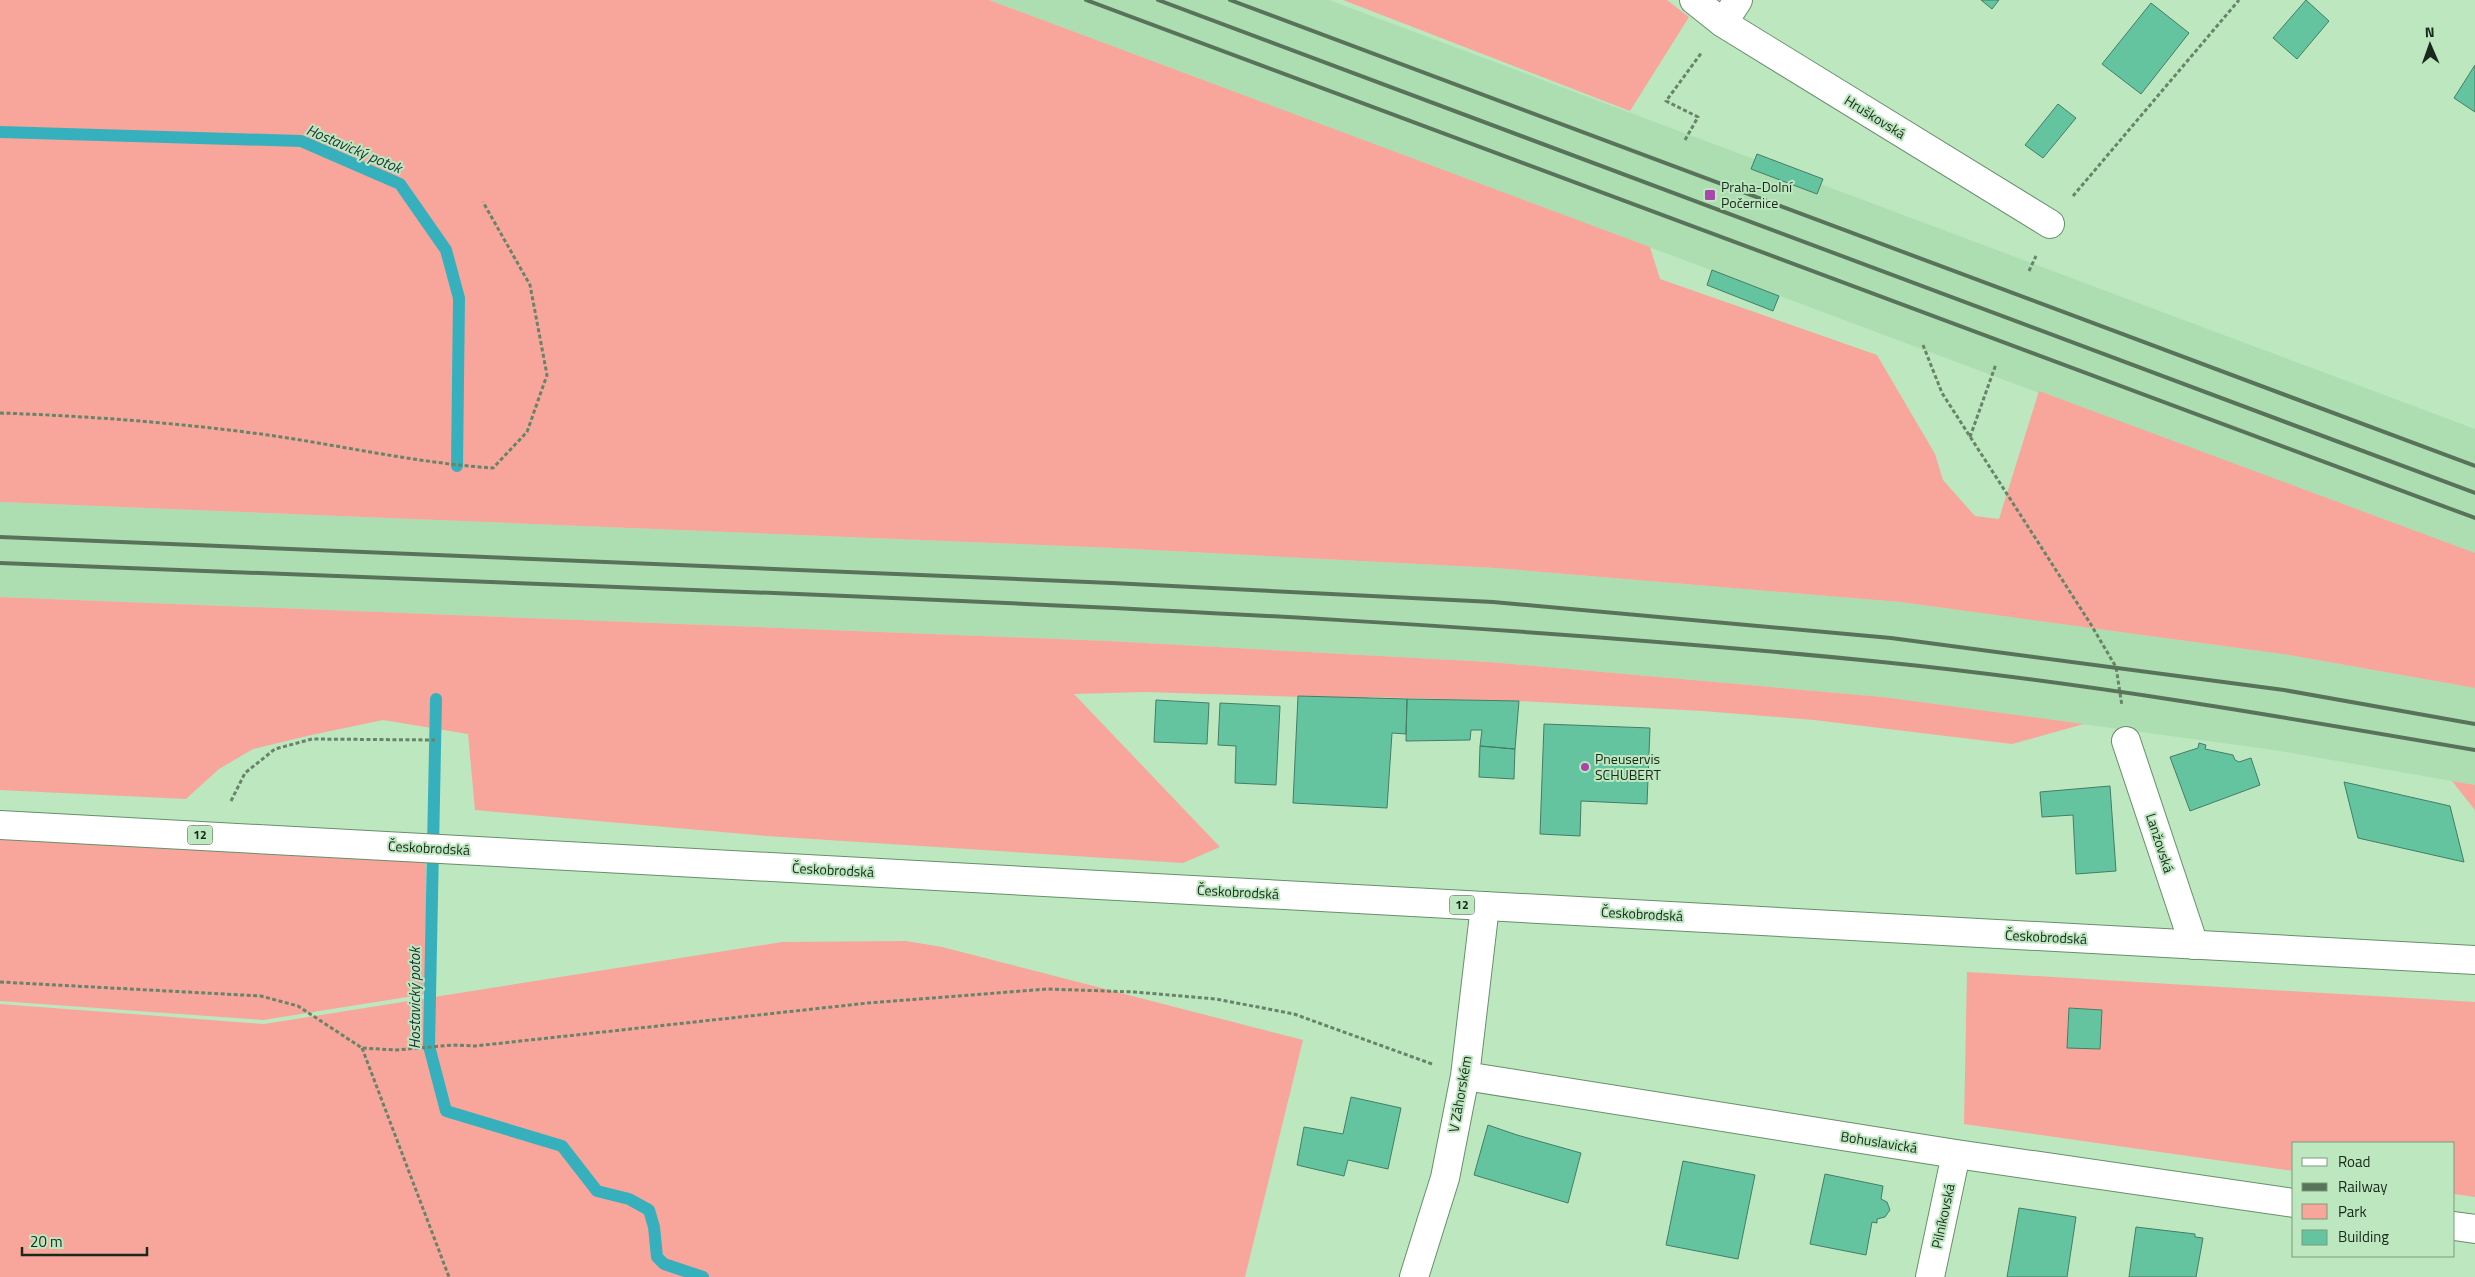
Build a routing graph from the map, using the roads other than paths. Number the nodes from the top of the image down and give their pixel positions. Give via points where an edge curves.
1 (1694, 0) edge
2 (1738, 0) edge
3 (1723, 23) junction
4 (2050, 224) road end
5 (2126, 741) road end
6 (0, 826) edge
7 (1485, 906) junction
8 (2194, 945) junction
9 (2475, 960) edge
10 (1465, 1076) junction
11 (1956, 1154) junction
12 (2292, 1203) edge
13 (2455, 1226) edge
14 (2475, 1230) edge
15 (1414, 1277) edge
16 (1930, 1277) edge

1 - 3 main road, Hruškovská
2 - 3 main road
3 - 4 main road, Hruškovská
5 - 8 main road, Lanžovská
6 - 7 main road, Českobrodská / 12
7 - 8 main road, Českobrodská / 12
7 - 10 main road, V Záhorském
8 - 9 main road, Českobrodská / 12
10 - 11 main road, Bohuslavická
10 - 15 main road, V Záhorském via 1445,1178
11 - 12 main road, Bohuslavická
11 - 16 main road, Pilníkovská
13 - 14 main road

